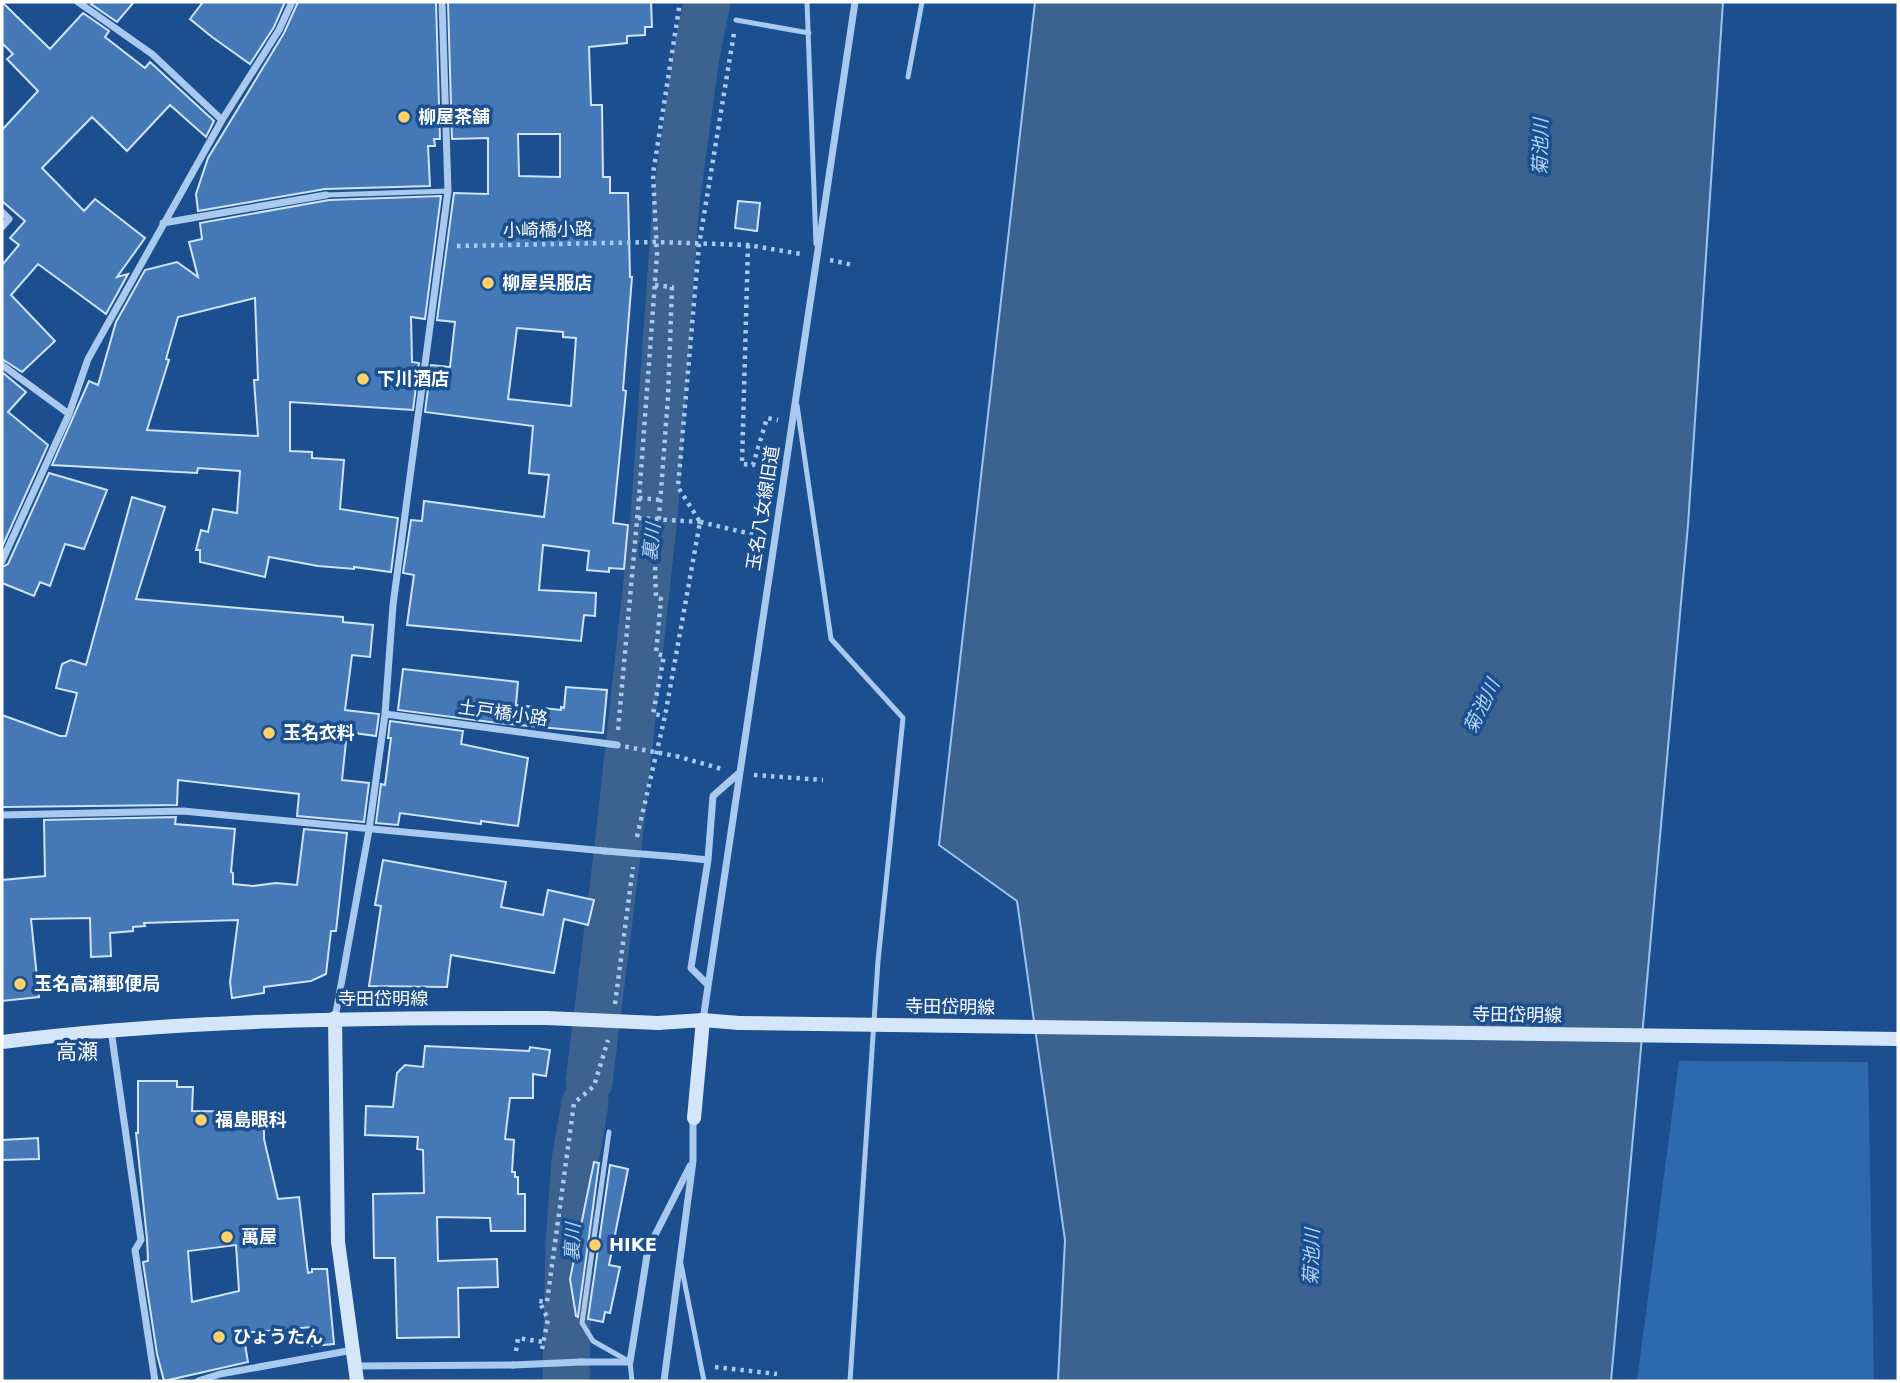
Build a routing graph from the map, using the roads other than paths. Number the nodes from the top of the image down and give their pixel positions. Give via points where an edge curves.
1 (78, 2) edge
2 (292, 2) edge
3 (442, 2) edge
4 (807, 2) edge
5 (855, 2) edge
6 (922, 2) edge
7 (736, 20) road end
8 (809, 33) junction
9 (908, 77) dead end
10 (222, 120) junction
11 (448, 191) junction
12 (326, 195) joint
13 (2, 212) edge
14 (163, 223) junction
15 (2, 227) edge
16 (817, 257) junction
17 (2, 365) edge
18 (796, 399) junction
19 (69, 414) junction
20 (2, 561) edge
21 (385, 714) junction
22 (617, 745) road end
23 (738, 774) junction
24 (2, 814) edge
25 (369, 830) junction
26 (708, 860) junction
27 (708, 984) junction
28 (335, 1018) junction
29 (703, 1020) junction
30 (111, 1030) junction
31 (1898, 1039) edge
32 (2, 1042) edge
33 (694, 1118) joint
34 (609, 1132) dead end
35 (693, 1160) junction
36 (680, 1258) junction
37 (354, 1350) junction
38 (630, 1362) junction
39 (356, 1366) junction
40 (155, 1381) edge
41 (198, 1381) edge
42 (357, 1381) edge
43 (632, 1381) edge
44 (664, 1381) edge
45 (704, 1381) edge
46 (850, 1381) edge

1 - 10 street via 152,54
2 - 10 street
3 - 11 street
4 - 8 lane
5 - 16 street, 玉名八女線旧道
6 - 9 lane
7 - 8 lane
8 - 16 lane
10 - 14 street
11 - 12 lane
11 - 21 street via 393,605
12 - 14 street
13 - 15 street via 9,219
14 - 19 street via 88,359
16 - 18 street, 玉名八女線旧道
17 - 19 street
18 - 23 street, 玉名八女線旧道
18 - 46 lane via 831,639 903,718 878,961
19 - 20 street
21 - 22 street, 土戸橋小路
21 - 25 street
23 - 26 street via 713,796
23 - 27 street, 玉名八女線旧道
24 - 25 street via 183,811
25 - 26 street, bridge
25 - 28 street
26 - 27 street via 691,968
27 - 29 street, 玉名八女線旧道
28 - 29 main road, 寺田岱明線, bridge
28 - 30 main road, 寺田岱明線
28 - 37 main road via 338,1242
29 - 31 main road, 寺田岱明線, bridge
29 - 33 main road
30 - 32 main road, 寺田岱明線
30 - 40 street via 141,1240 135,1250
33 - 35 street
34 - 38 lane via 582,1323 593,1341
35 - 36 street
35 - 38 street via 649,1249
36 - 44 street
36 - 45 lane
37 - 39 main road
37 - 41 street
38 - 39 street, bridge
38 - 43 lane
39 - 42 main road

